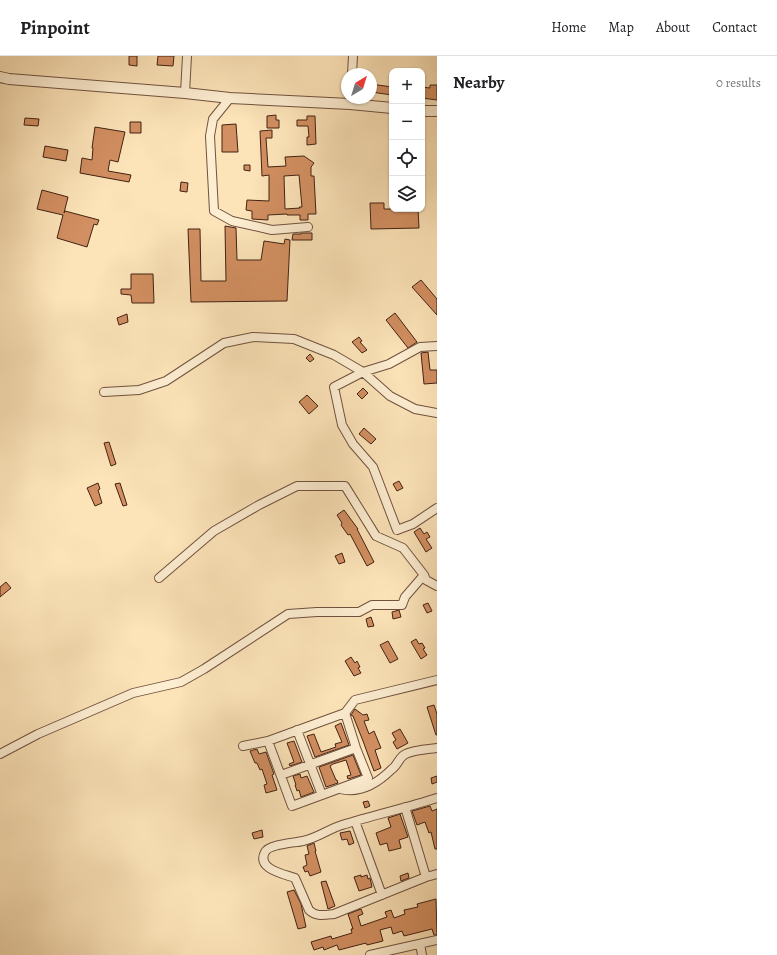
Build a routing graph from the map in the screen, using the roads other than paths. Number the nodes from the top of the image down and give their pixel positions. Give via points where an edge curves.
1 (187, 56) edge
2 (353, 56) edge
3 (352, 68) edge
4 (0, 77) edge
5 (185, 93) junction
6 (230, 98) junction
7 (341, 101) edge
8 (368, 104) edge
9 (389, 108) edge
10 (425, 111) edge
11 (437, 111) edge
12 (308, 227) dead end
13 (437, 346) edge
14 (362, 372) junction
15 (104, 392) dead end
16 (437, 413) edge
17 (437, 508) edge
18 (424, 575) junction
19 (159, 578) dead end
20 (437, 586) edge
21 (437, 680) edge
22 (345, 713) junction
23 (297, 730) junction
24 (268, 741) junction
25 (242, 746) dead end
26 (356, 748) junction
27 (437, 748) edge
28 (0, 754) edge
29 (310, 765) junction
30 (281, 775) junction
31 (340, 789) junction
32 (322, 795) junction
33 (437, 798) edge
34 (405, 807) junction
35 (356, 821) junction
36 (437, 874) edge
37 (426, 877) junction
38 (382, 895) junction
39 (437, 940) edge
40 (420, 944) junction
41 (370, 955) edge
42 (422, 955) edge

1 - 5 street
2 - 3 street
4 - 5 street
5 - 6 street
6 - 7 street
6 - 12 street via 213,119 210,136 214,211 232,221 272,230
8 - 9 street
10 - 11 street
13 - 14 street via 420,348 389,364
14 - 15 street via 334,355 294,339 253,337 224,343 166,381 139,390
14 - 16 street via 390,396 415,409
14 - 17 street via 334,387 342,425 353,444 373,467 397,530 413,524
18 - 19 street via 403,548 376,536 345,486 298,486 260,504 214,531
18 - 20 street via 426,580
18 - 28 street via 405,597 402,605 372,605 359,612 288,614 181,682 133,693 38,734
21 - 22 street via 355,700
22 - 23 street
22 - 26 street
23 - 24 street
23 - 29 street
24 - 25 street
24 - 30 street
26 - 29 street
26 - 31 street via 368,778
27 - 31 street via 404,755 393,769 363,788 349,791
29 - 30 street
29 - 32 street
30 - 32 street via 292,806
31 - 32 street
33 - 34 street
34 - 35 street
34 - 37 street
35 - 38 street
35 - 38 street via 340,825 307,840 270,847 265,852 266,866 295,878 309,910 317,915 334,914
36 - 37 street
37 - 38 street
39 - 40 street
40 - 41 street
40 - 42 street

